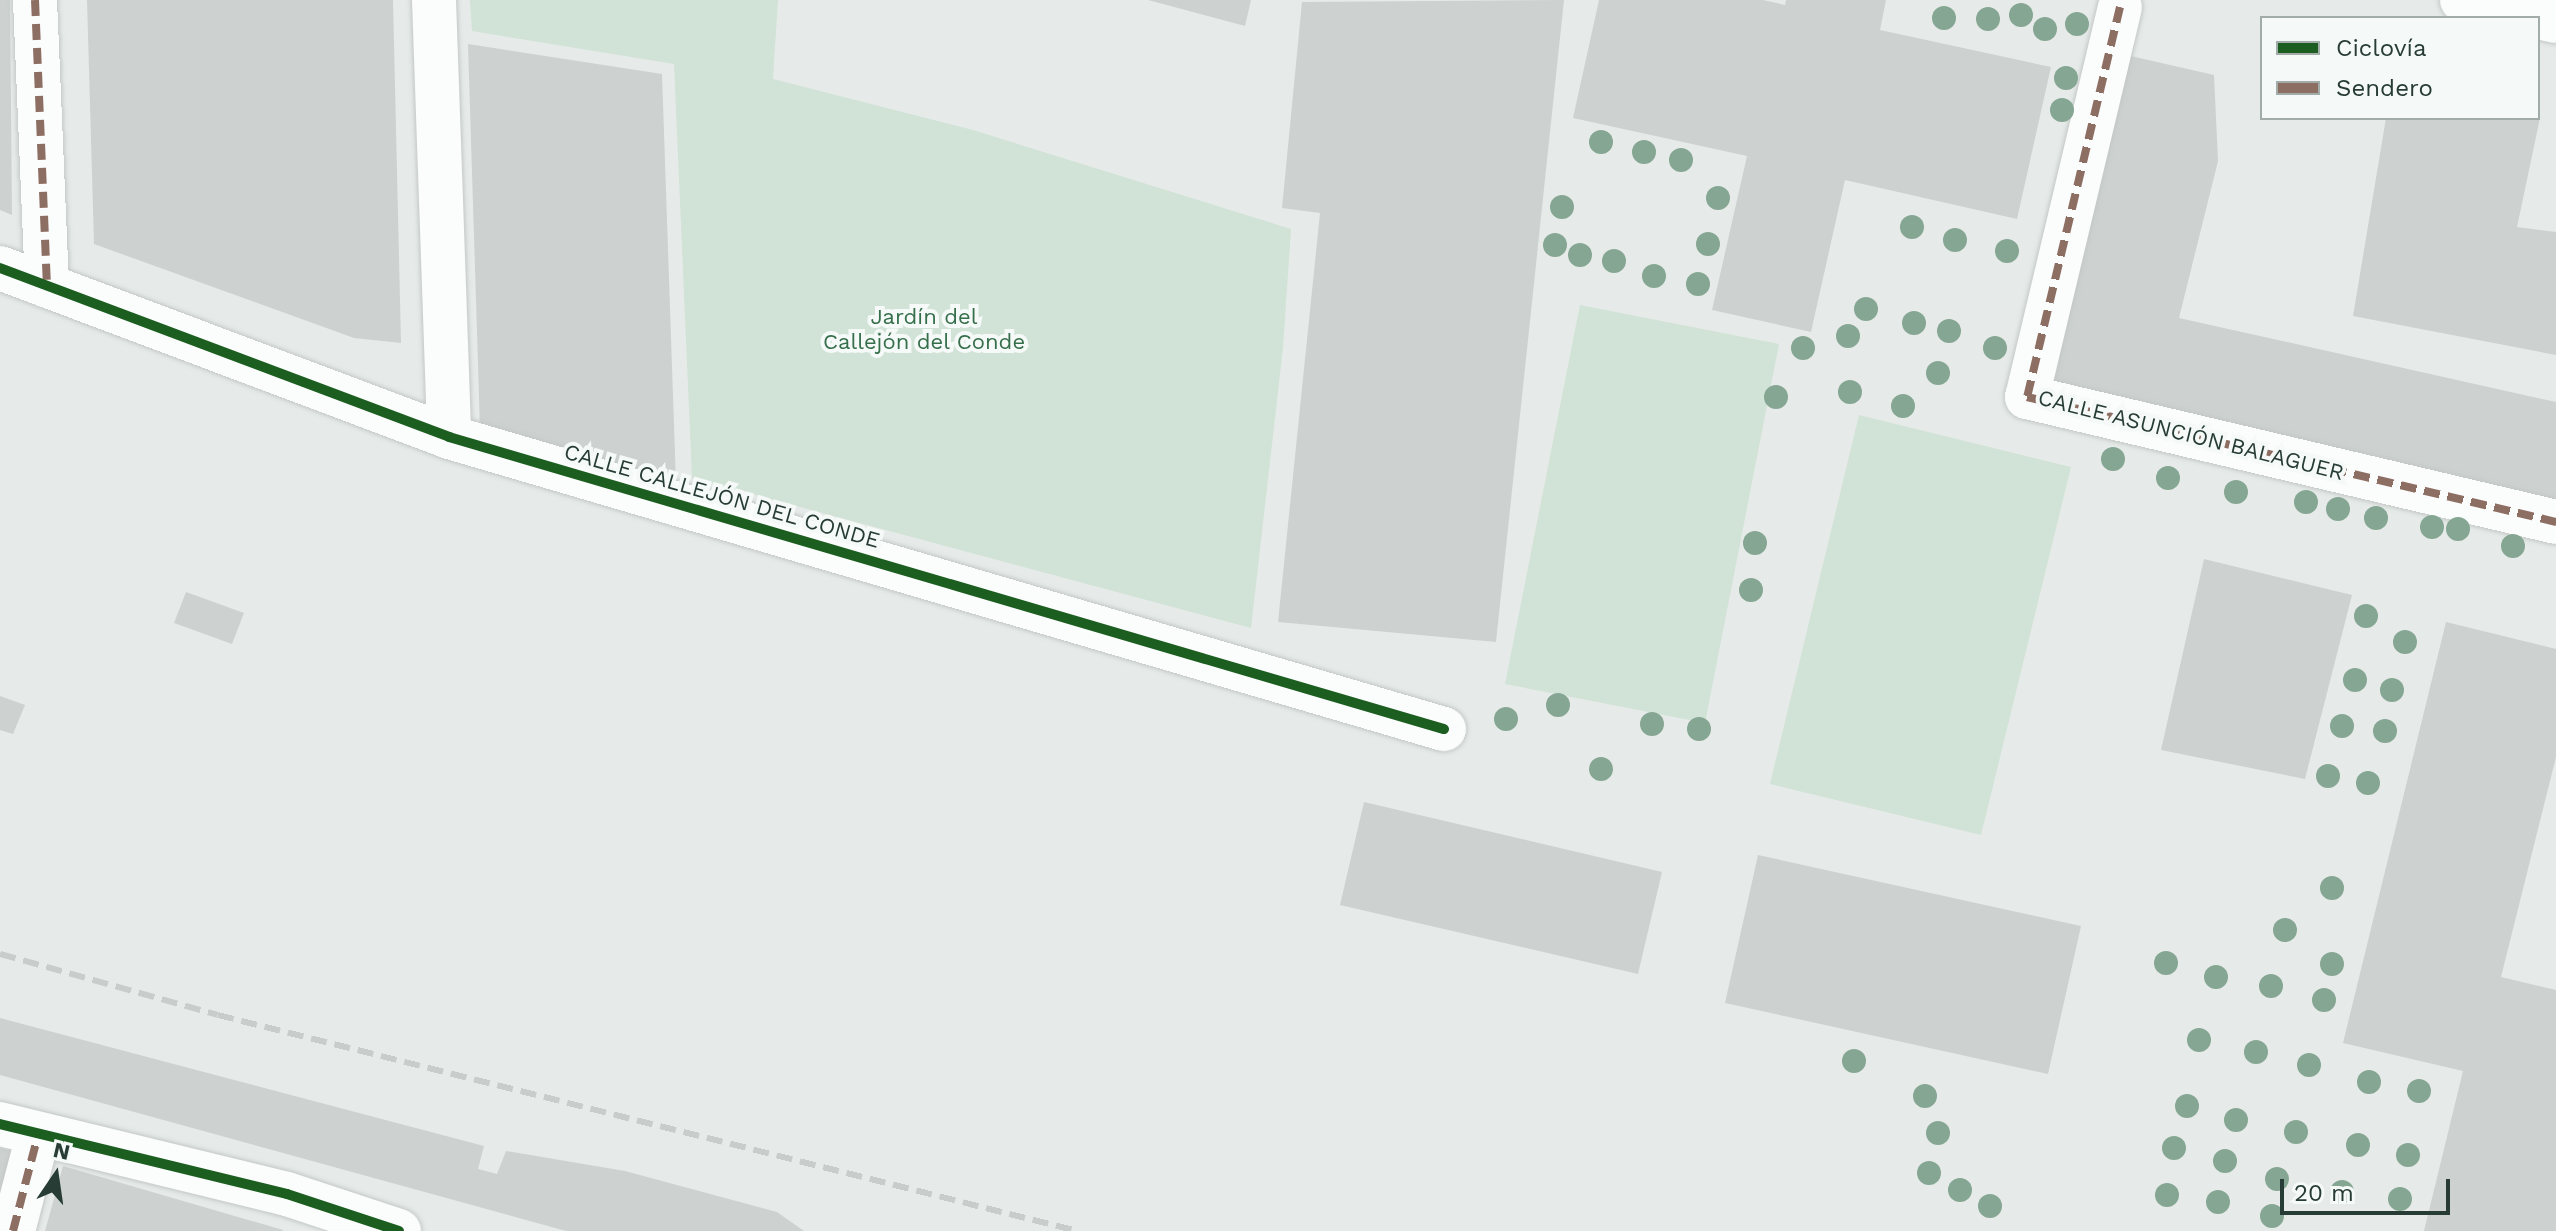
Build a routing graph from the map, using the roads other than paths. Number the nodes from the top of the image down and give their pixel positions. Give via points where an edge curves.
1 (35, 0) edge
2 (434, 0) edge
3 (2462, 0) edge
4 (2120, 7) dead end
5 (2534, 16) edge
6 (0, 268) edge
7 (47, 286) junction
8 (449, 437) junction
9 (2556, 522) edge
10 (1444, 729) dead end
11 (19, 1129) edge
12 (287, 1212) edge
13 (13, 1231) edge
14 (399, 1231) edge

1 - 7 street
2 - 8 street
3 - 5 street
4 - 9 street, CALLE ASUNCIÓN BALAGUER via 2027,397
6 - 7 street, CALLE CALLEJÓN DEL CONDE
7 - 8 street, CALLE CALLEJÓN DEL CONDE
8 - 10 street, CALLE CALLEJÓN DEL CONDE
11 - 12 street
11 - 13 street
12 - 14 street

